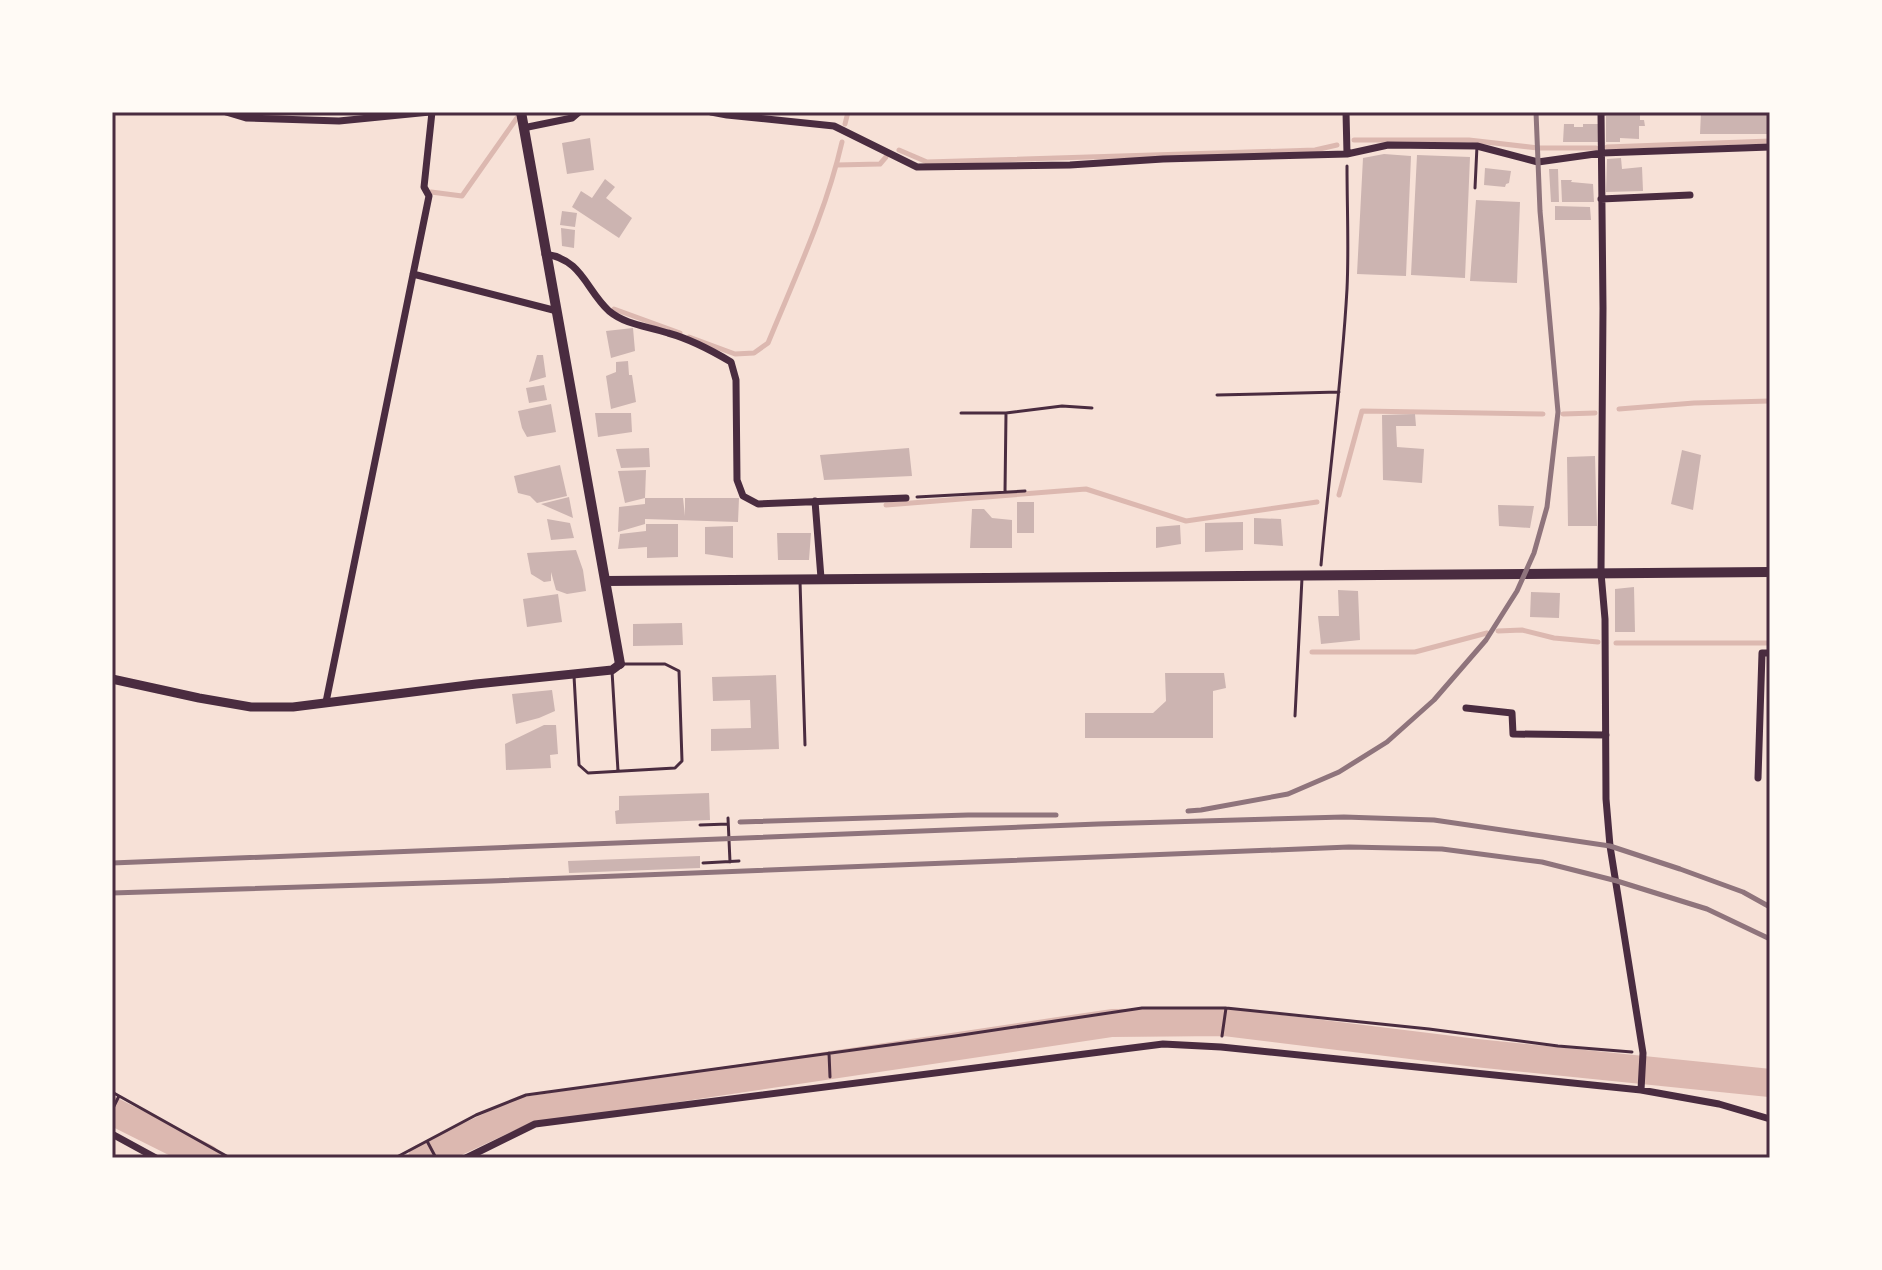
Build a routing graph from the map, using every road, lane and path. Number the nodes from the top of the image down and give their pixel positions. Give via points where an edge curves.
1 (226, 112) edge
2 (431, 112) edge
3 (521, 112) edge
4 (579, 112) edge
5 (711, 112) edge
6 (1346, 112) edge
7 (1601, 112) edge
8 (264, 116) edge
9 (523, 128) junction
10 (1477, 146) junction
11 (1770, 147) edge
12 (1602, 153) junction
13 (1347, 154) junction
14 (1475, 188) dead end
15 (1690, 195) dead end
16 (1601, 199) junction
17 (545, 254) junction
18 (413, 274) junction
19 (557, 311) junction
20 (1339, 392) junction
21 (1217, 395) dead end
22 (1092, 408) dead end
23 (961, 413) dead end
24 (1006, 413) junction
25 (1025, 491) dead end
26 (1005, 492) junction
27 (906, 498) joint
28 (815, 501) junction
29 (1770, 572) edge
30 (1601, 573) junction
31 (1320, 574) junction
32 (1302, 575) junction
33 (800, 578) junction
34 (821, 578) junction
35 (606, 581) junction
36 (1770, 653) edge
37 (616, 667) junction
38 (574, 674) junction
39 (112, 679) edge
40 (326, 702) junction
41 (1466, 708) dead end
42 (1295, 716) dead end
43 (1606, 735) junction
44 (805, 745) dead end
45 (618, 771) junction
46 (1758, 778) dead end
47 (700, 825) dead end
48 (739, 861) dead end
49 (730, 862) junction
50 (703, 863) dead end
51 (1225, 1011) dead end
52 (1222, 1037) dead end
53 (829, 1054) dead end
54 (831, 1085) dead end
55 (1641, 1090) junction
56 (112, 1092) edge
57 (119, 1097) junction
58 (112, 1110) edge
59 (1770, 1119) edge
60 (112, 1134) edge
61 (427, 1142) dead end
62 (156, 1158) edge
63 (230, 1158) edge
64 (436, 1158) edge
65 (466, 1158) edge

1 - 8 street
2 - 8 street via 339,121
2 - 18 street via 424,187 429,196
3 - 9 main road
4 - 9 street
5 - 13 street via 834,126 917,167
6 - 13 street
7 - 12 street
9 - 17 main road
10 - 12 street via 1538,162
10 - 13 street via 1388,145
10 - 14 lane
11 - 12 street
12 - 16 street
13 - 20 path via 1347,286
15 - 16 street
16 - 30 street
17 - 19 main road
17 - 28 street via 574,266 609,310 628,323 669,333 731,362 736,380 737,480 743,496 758,504
18 - 19 street
18 - 40 street
19 - 35 main road
20 - 21 path
20 - 31 path
22 - 24 path
23 - 24 path
24 - 26 path
25 - 26 path
26 - 27 path
27 - 28 street
28 - 34 street
29 - 30 main road
30 - 31 main road
30 - 43 street
31 - 32 main road
32 - 34 main road
32 - 42 lane
33 - 34 main road
33 - 35 main road
33 - 44 lane
35 - 37 main road
36 - 46 street via 1762,653
37 - 38 street
37 - 45 lane
37 - 45 lane via 665,664 679,671 682,761 675,768
38 - 40 street
38 - 45 lane via 579,765 588,773
39 - 40 street via 251,707
41 - 43 street via 1512,713 1513,734
43 - 55 street via 1610,846 1643,1053
47 - 49 path via 728,821
48 - 49 path
49 - 50 path
51 - 52 path
53 - 54 path
55 - 59 street
55 - 65 street via 1163,1044 535,1124
56 - 57 path
57 - 58 path
57 - 63 path
60 - 62 street
61 - 64 path

